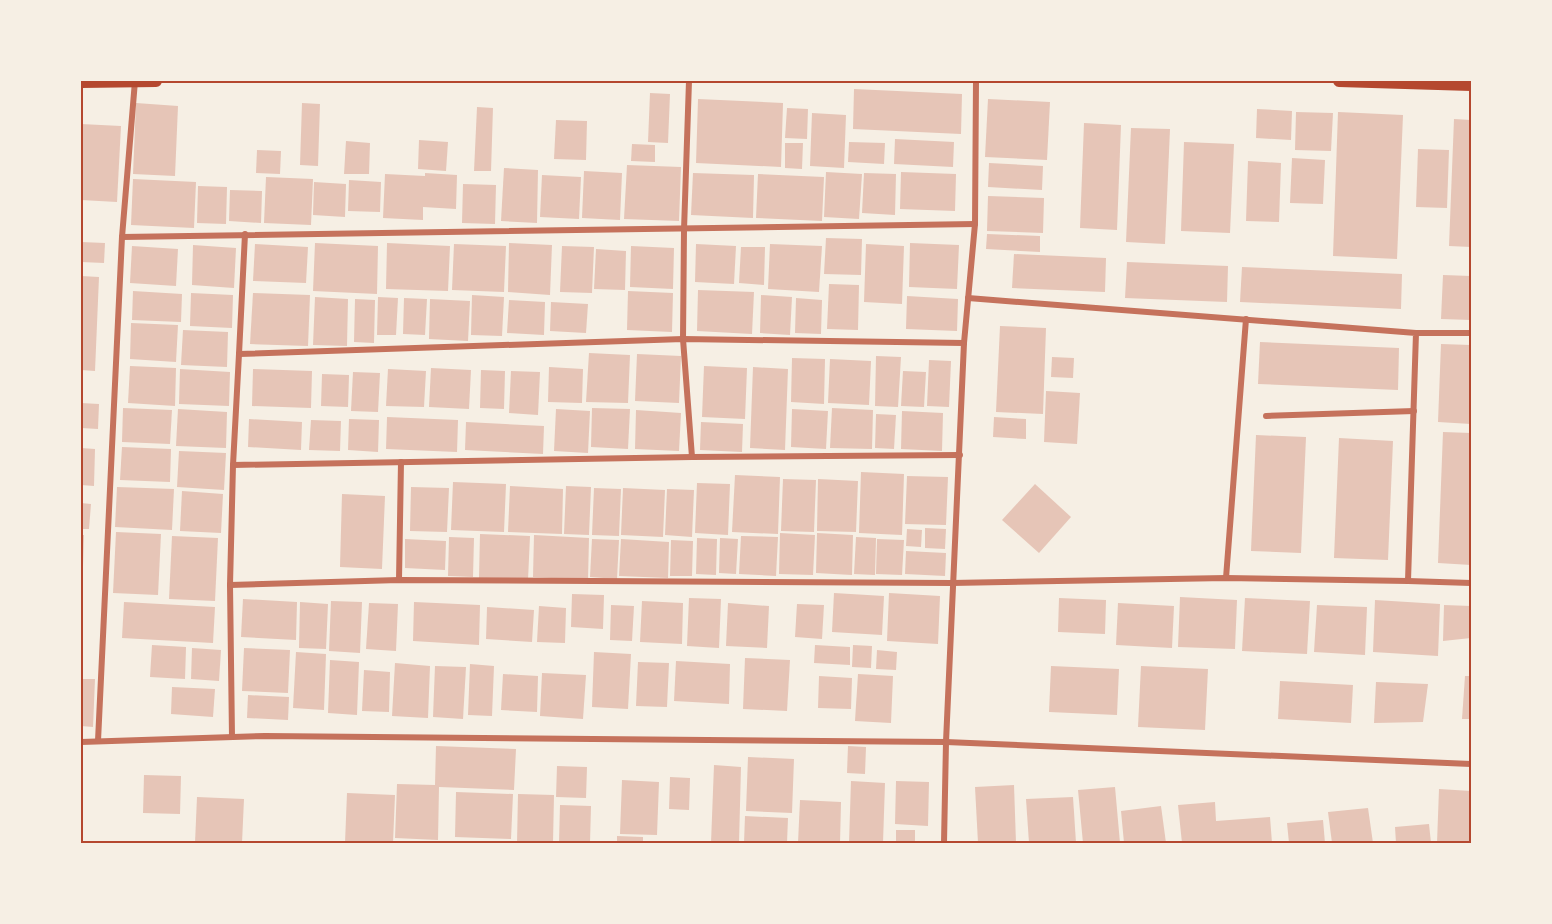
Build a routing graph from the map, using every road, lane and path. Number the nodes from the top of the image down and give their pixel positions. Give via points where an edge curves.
1 (135, 81) edge
2 (156, 81) edge
3 (689, 81) edge
4 (976, 81) edge
5 (1339, 81) edge
6 (81, 82) edge
7 (1471, 85) edge
8 (975, 224) junction
9 (684, 230) junction
10 (245, 234) junction
11 (122, 237) junction
12 (968, 298) junction
13 (1246, 320) junction
14 (1416, 333) junction
15 (1471, 333) edge
16 (683, 339) junction
17 (964, 343) junction
18 (239, 354) junction
19 (1414, 411) junction
20 (1266, 416) dead end
21 (960, 455) junction
22 (692, 457) junction
23 (401, 462) junction
24 (233, 465) junction
25 (1226, 578) junction
26 (399, 580) junction
27 (1408, 581) junction
28 (952, 583) junction
29 (1471, 583) edge
30 (230, 585) junction
31 (232, 737) junction
32 (98, 741) junction
33 (81, 742) edge
34 (945, 742) junction
35 (1471, 764) edge
36 (944, 843) edge

1 - 2 main road
1 - 6 main road
1 - 11 street
3 - 9 street
4 - 8 street
5 - 7 main road
8 - 9 street
8 - 12 street
9 - 10 street
9 - 16 street
10 - 11 street
10 - 18 street
11 - 32 street
12 - 13 street
12 - 17 street
13 - 14 street
13 - 25 street
14 - 15 street
14 - 19 street
16 - 17 street
16 - 18 street
16 - 22 street
17 - 21 street
18 - 24 street
19 - 20 street
19 - 27 street
21 - 22 street
21 - 28 street
22 - 23 street
23 - 24 street
23 - 26 street
24 - 30 street
25 - 27 street
25 - 28 street
26 - 28 street
26 - 30 street
27 - 29 street
28 - 34 street
30 - 31 street
31 - 32 street
31 - 34 street
32 - 33 street
34 - 35 street
34 - 36 street

